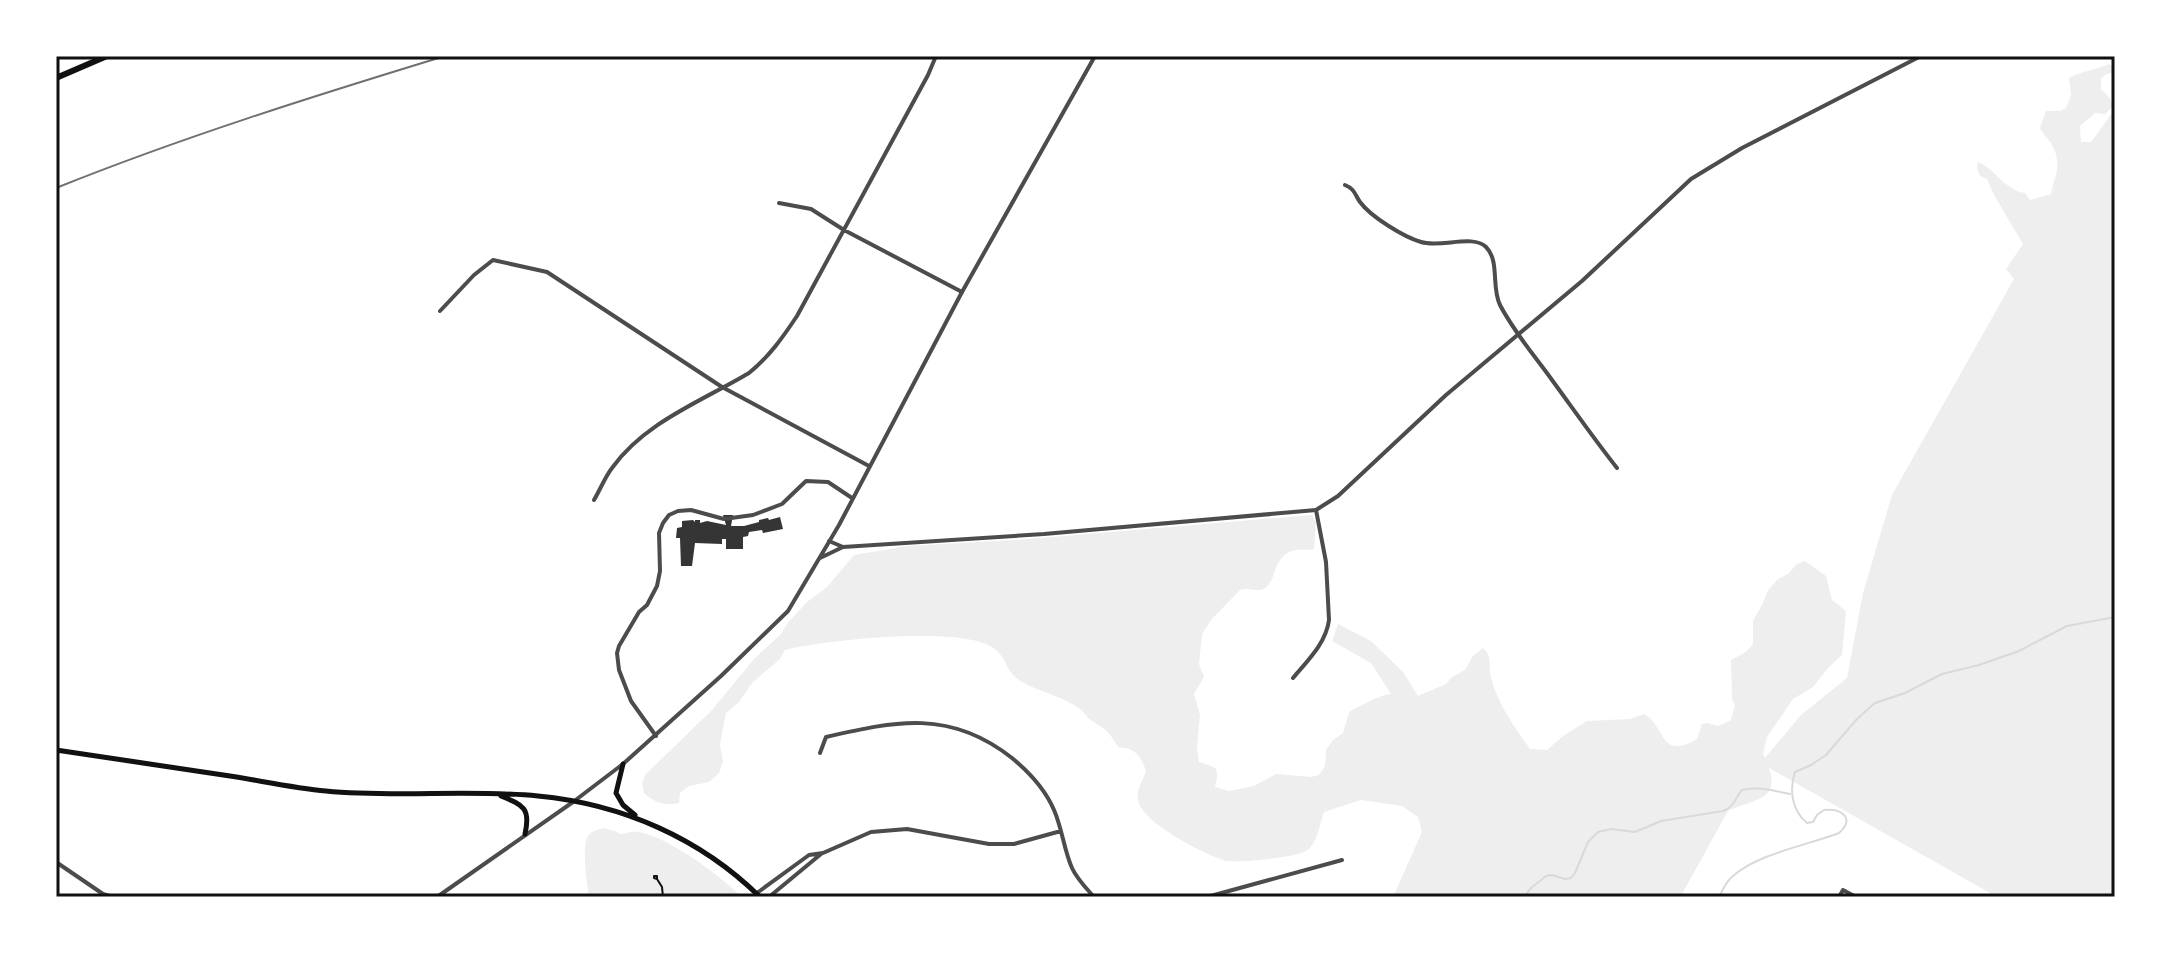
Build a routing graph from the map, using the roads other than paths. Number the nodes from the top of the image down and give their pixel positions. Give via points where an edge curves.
1 (107, 56) edge
2 (936, 56) edge
3 (1095, 56) edge
4 (1921, 56) edge
5 (56, 78) edge
6 (1345, 185) dead end
7 (779, 203) dead end
8 (844, 230) junction
9 (962, 292) junction
10 (440, 311) dead end
11 (1518, 335) junction
12 (722, 387) junction
13 (869, 466) junction
14 (1617, 468) dead end
15 (852, 498) junction
16 (594, 500) dead end
17 (1316, 510) junction
18 (829, 541) junction
19 (843, 547) junction
20 (818, 560) junction
21 (1293, 678) dead end
22 (656, 736) junction
23 (56, 750) edge
24 (820, 753) dead end
25 (623, 764) junction
26 (496, 794) junction
27 (573, 802) junction
28 (639, 818) junction
29 (1061, 831) junction
30 (525, 834) junction
31 (823, 853) junction
32 (1342, 860) dead end
33 (56, 862) edge
34 (758, 895) edge
35 (113, 897) edge
36 (437, 897) edge
37 (769, 897) edge
38 (1094, 897) edge
39 (1207, 897) edge
40 (1839, 897) edge
41 (1856, 897) edge

1 - 5 highway
2 - 8 street
3 - 9 street
4 - 11 street via 1691,179
6 - 11 street via 1373,215 1414,240 1482,243 1492,255 1497,297
7 - 8 street via 811,209
8 - 9 street
8 - 12 street via 782,338 760,364
9 - 13 street
10 - 12 street via 493,260 547,272
11 - 14 street
11 - 17 street
12 - 13 street
12 - 16 street via 642,436 610,470
13 - 15 street
15 - 18 street
15 - 22 street via 828,482 806,481 782,504 753,515 724,519 691,510 669,515 659,533 657,586 617,653 631,701
17 - 19 street
17 - 21 street via 1326,562 1328,628
18 - 19 street
18 - 20 street
19 - 20 street
20 - 22 street via 779,621
22 - 25 street
23 - 26 main road via 324,791
24 - 29 street via 826,737 880,724 927,722 961,729 994,744 1040,785
25 - 27 street
25 - 28 main road via 616,793
26 - 27 main road
26 - 30 main road via 525,809
27 - 28 main road
27 - 30 street
28 - 34 main road via 705,853
29 - 31 street via 1014,844 907,829 871,832
29 - 38 street via 1072,870
30 - 36 street
31 - 34 street via 809,855
31 - 37 street
32 - 39 street
33 - 35 street
40 - 41 street via 1843,890

